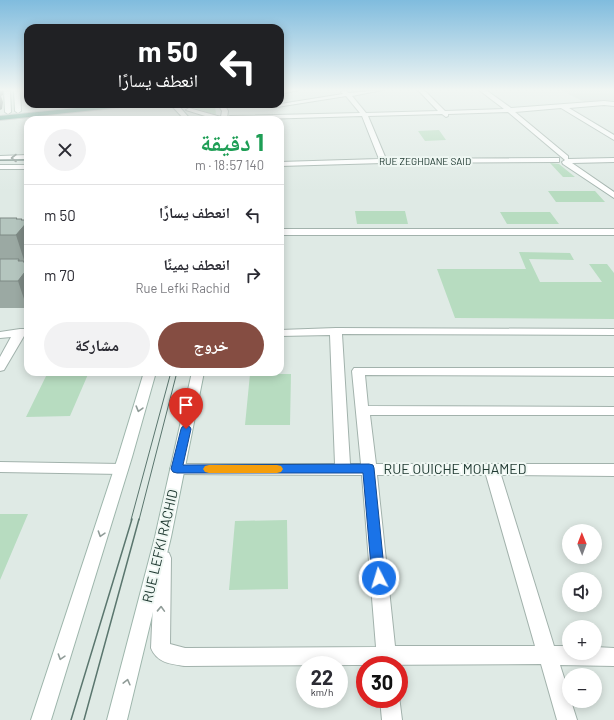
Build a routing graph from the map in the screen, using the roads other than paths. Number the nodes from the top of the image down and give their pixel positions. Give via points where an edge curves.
1 (369, 124) edge
2 (519, 124) edge
3 (522, 124) edge
4 (591, 124) edge
5 (614, 138) edge
6 (0, 158) edge
7 (24, 158) edge
8 (557, 159) junction
9 (567, 160) junction
10 (614, 160) edge
11 (383, 161) junction
12 (284, 162) edge
13 (0, 167) edge
14 (24, 167) edge
15 (614, 196) edge
16 (284, 232) edge
17 (614, 232) edge
18 (336, 331) junction
19 (24, 332) edge
20 (614, 332) edge
21 (284, 333) edge
22 (0, 334) edge
23 (0, 366) edge
24 (614, 372) edge
25 (149, 376) edge
26 (197, 376) edge
27 (362, 410) junction
28 (614, 411) edge
29 (0, 467) edge
30 (369, 468) junction
31 (121, 469) junction
32 (177, 469) junction
33 (342, 469) junction
34 (492, 470) junction
35 (614, 470) edge
36 (163, 537) junction
37 (548, 655) junction
38 (386, 656) edge
39 (614, 657) edge
40 (408, 659) edge
41 (356, 660) edge
42 (391, 708) edge
43 (41, 720) edge
44 (117, 720) edge
45 (392, 720) edge
46 (567, 720) edge

1 - 11 street
2 - 8 street
3 - 9 street
4 - 5 street
7 -> 6 street
8 - 9 street, RUE ZEGHDANE SAID
8 - 11 street, RUE ZEGHDANE SAID
9 - 10 street
9 - 15 street
11 - 12 street, RUE ZEGHDANE SAID
13 - 14 street
16 - 17 street
18 - 20 street
18 - 21 street
18 - 33 street
19 - 22 street
19 - 23 street
24 - 27 street via 358,371
25 -> 31 street
26 - 32 street, RUE LEFKI RACHID
27 - 28 street
27 - 30 street
29 - 31 street
30 - 33 street, RUE OUICHE MOHAMED
30 - 34 street, RUE OUICHE MOHAMED
30 - 38 street
31 -> 43 street
32 - 33 street, RUE OUICHE MOHAMED
32 - 36 street, RUE LEFKI RACHID
34 - 35 street, RUE OUICHE MOHAMED
34 - 37 street
41 -> 36 street via 185,657 168,654 160,648
44 -> 36 street, RUE LEFKI RACHID
37 - 39 street
37 - 40 street
37 - 46 street
42 - 45 street

